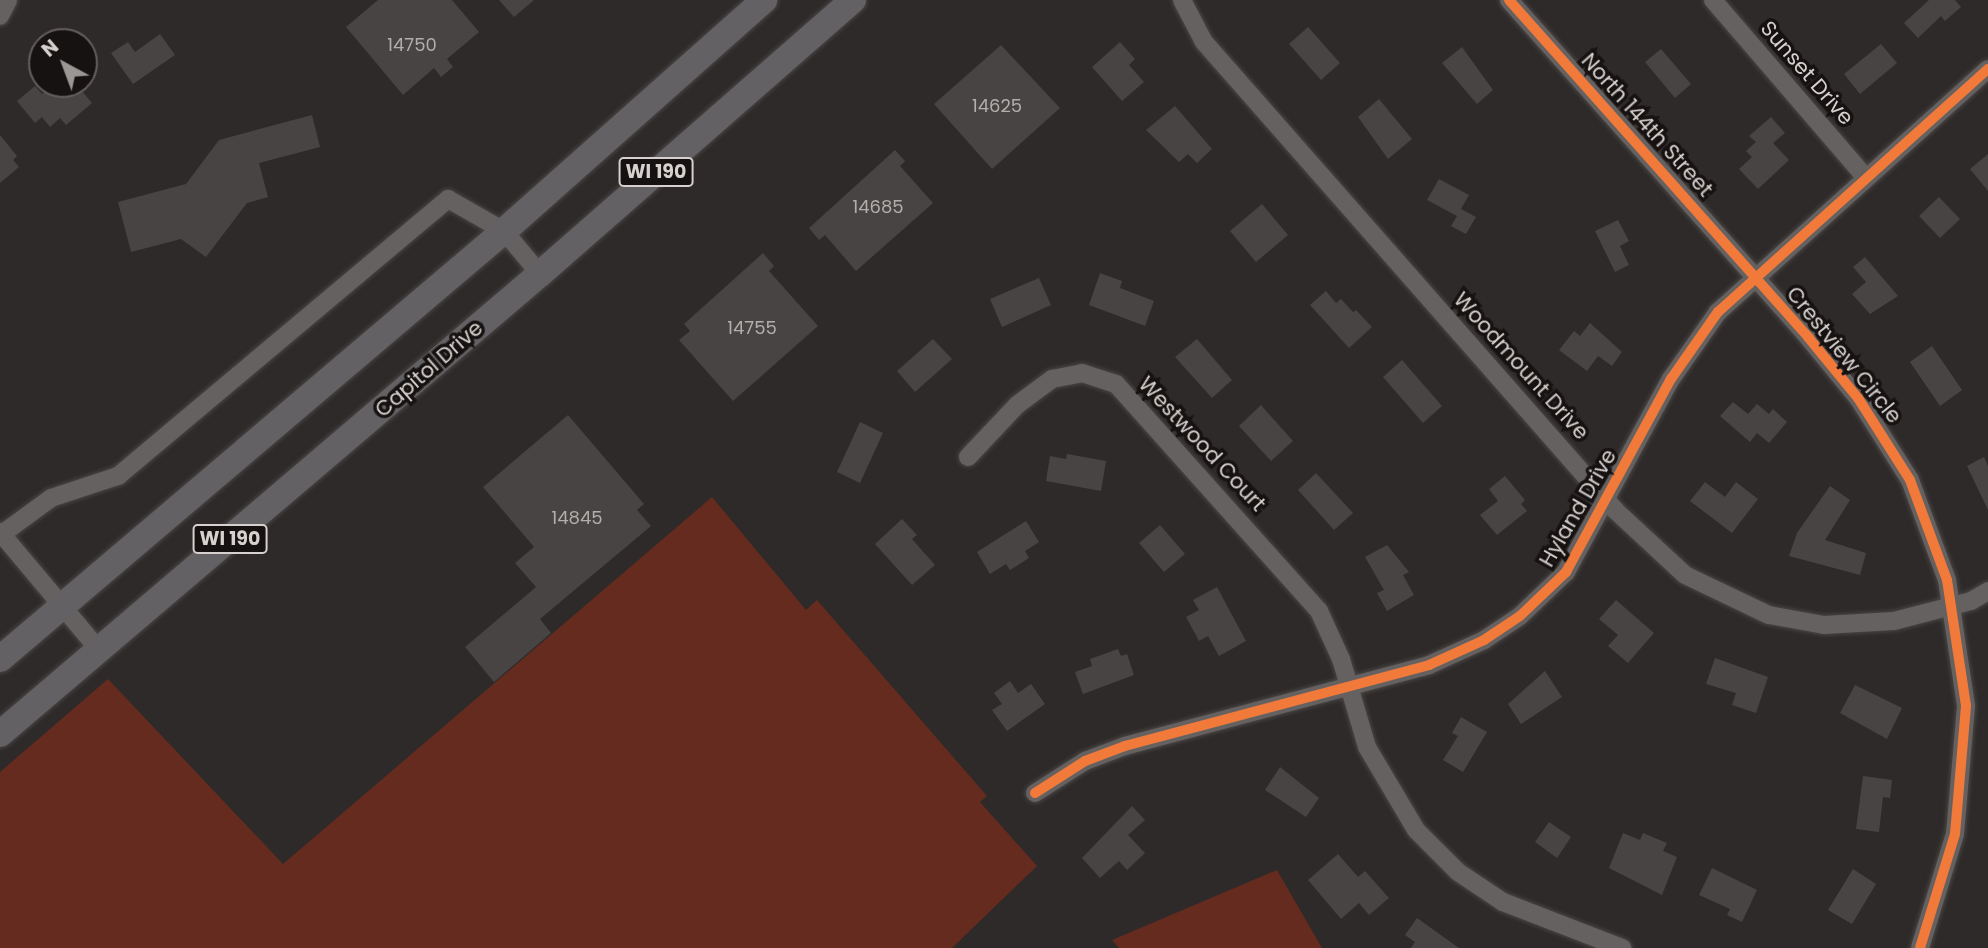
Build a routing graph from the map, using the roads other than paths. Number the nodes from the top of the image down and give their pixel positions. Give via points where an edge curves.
1 (8, 0) edge
2 (764, 0) edge
3 (853, 0) edge
4 (1182, 0) edge
5 (1509, 0) edge
6 (1713, 0) edge
7 (0, 16) edge
8 (1988, 69) edge
9 (1865, 177) junction
10 (503, 231) junction
11 (540, 274) junction
12 (1755, 276) junction
13 (968, 457) dead end
14 (1607, 498) junction
15 (1, 533) edge
16 (1988, 592) edge
17 (1953, 605) junction
18 (62, 607) junction
19 (99, 650) junction
20 (0, 659) edge
21 (1348, 687) junction
22 (0, 734) edge
23 (1035, 793) dead end
24 (1622, 948) edge
25 (1920, 948) edge

1 - 7 street
2 - 10 main road, WI 190
3 - 11 main road, Capitol Drive / WI 190
4 - 14 street, Woodmount Drive via 1204,42
5 - 12 street, North 144th Street
6 - 9 street, Sunset Drive
8 - 9 street, Hyland Drive
9 - 12 street, Hyland Drive
10 - 11 street
10 - 15 street via 448,199 118,476 51,498
10 - 18 main road, WI 190
11 - 19 main road, Capitol Drive / WI 190
12 - 14 street, Hyland Drive via 1692,344
12 - 17 street, Crestview Circle via 1858,398 1889,442 1935,542
13 - 21 street, Westwood Court via 1017,405 1052,379 1082,373 1116,384 1308,596 1331,632
14 - 17 street, Woodmount Drive via 1685,575 1769,615 1846,626 1894,621
14 - 21 street, Hyland Drive via 1566,572 1520,616 1457,654
15 - 18 street
16 - 17 street, Woodmount Drive
17 - 25 street, Crestview Circle via 1966,706 1959,807
18 - 19 street
18 - 20 main road, WI 190
19 - 22 main road, Capitol Drive / WI 190
21 - 23 street, Hyland Drive via 1125,746 1085,761
21 - 24 street, Westwood Court via 1367,747 1383,779 1430,845 1458,872 1503,902

